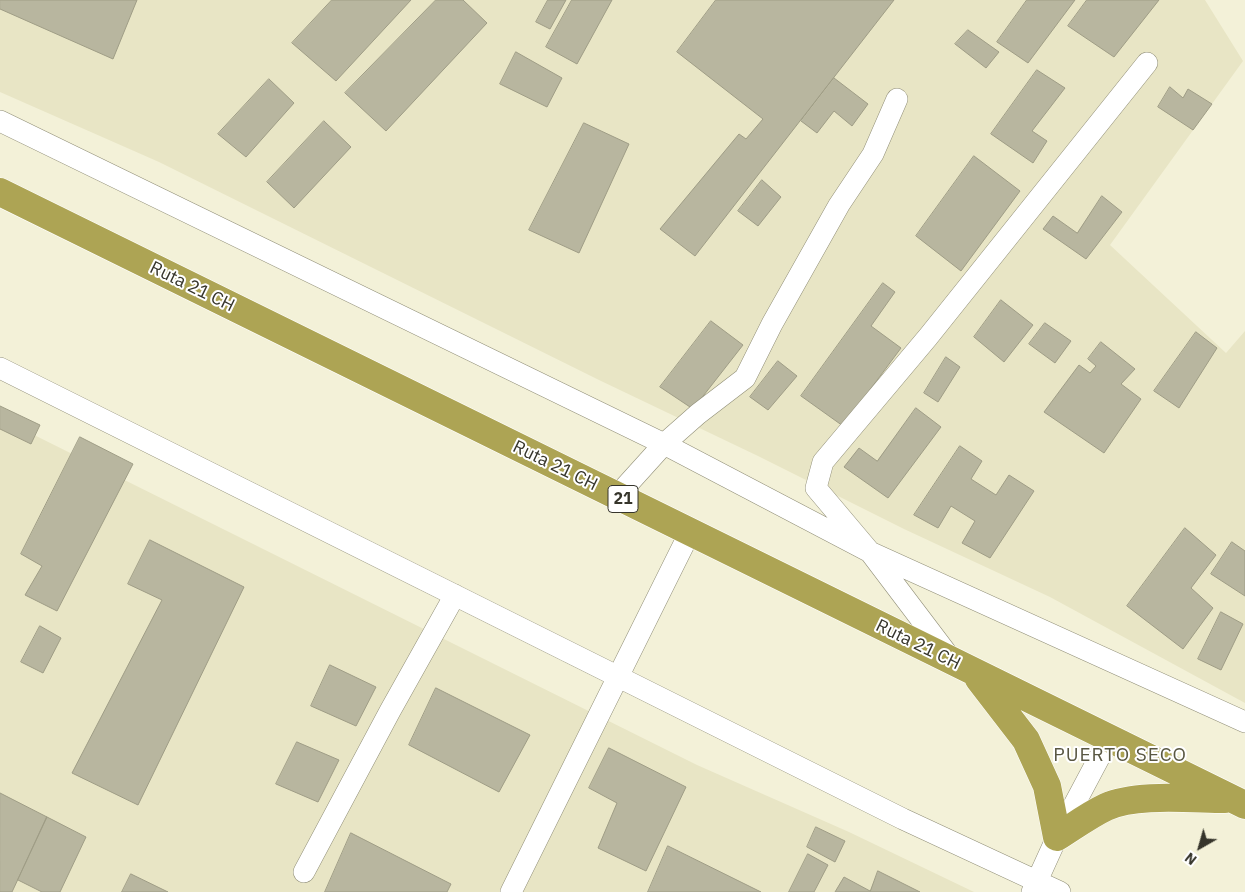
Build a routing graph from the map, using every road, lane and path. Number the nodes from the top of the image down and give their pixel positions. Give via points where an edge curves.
1 (1147, 63) dead end
2 (897, 99) dead end
3 (0, 121) edge
4 (0, 192) edge
5 (0, 368) edge
6 (664, 444) junction
7 (617, 496) junction
8 (690, 532) junction
9 (870, 552) junction
10 (455, 595) junction
11 (964, 667) junction
12 (618, 678) junction
13 (1245, 722) edge
14 (1109, 739) junction
15 (1238, 802) edge
16 (1057, 836) junction
17 (304, 872) dead end
18 (1034, 886) edge
19 (511, 892) edge
20 (1060, 892) edge

1 - 9 street via 928,337 823,462 816,488
2 - 6 street via 873,154 839,205 745,378
3 - 6 street
4 - 7 highway, Ruta 21 CH / 21
5 - 10 street
6 - 7 street
6 - 9 street
7 - 8 highway, Ruta 21 CH / 21
8 - 11 highway, Ruta 21 CH / 21
8 - 12 street
9 - 11 street
9 - 13 street
10 - 12 street
10 - 17 street
11 - 14 highway, Ruta 21 CH / 21
11 - 16 highway via 1026,740 1047,786
12 - 18 street
12 - 19 street
14 - 15 highway, Ruta 21 CH / 21
14 - 16 street
15 - 16 highway via 1131,800 1108,806
16 - 18 street
18 - 20 street

